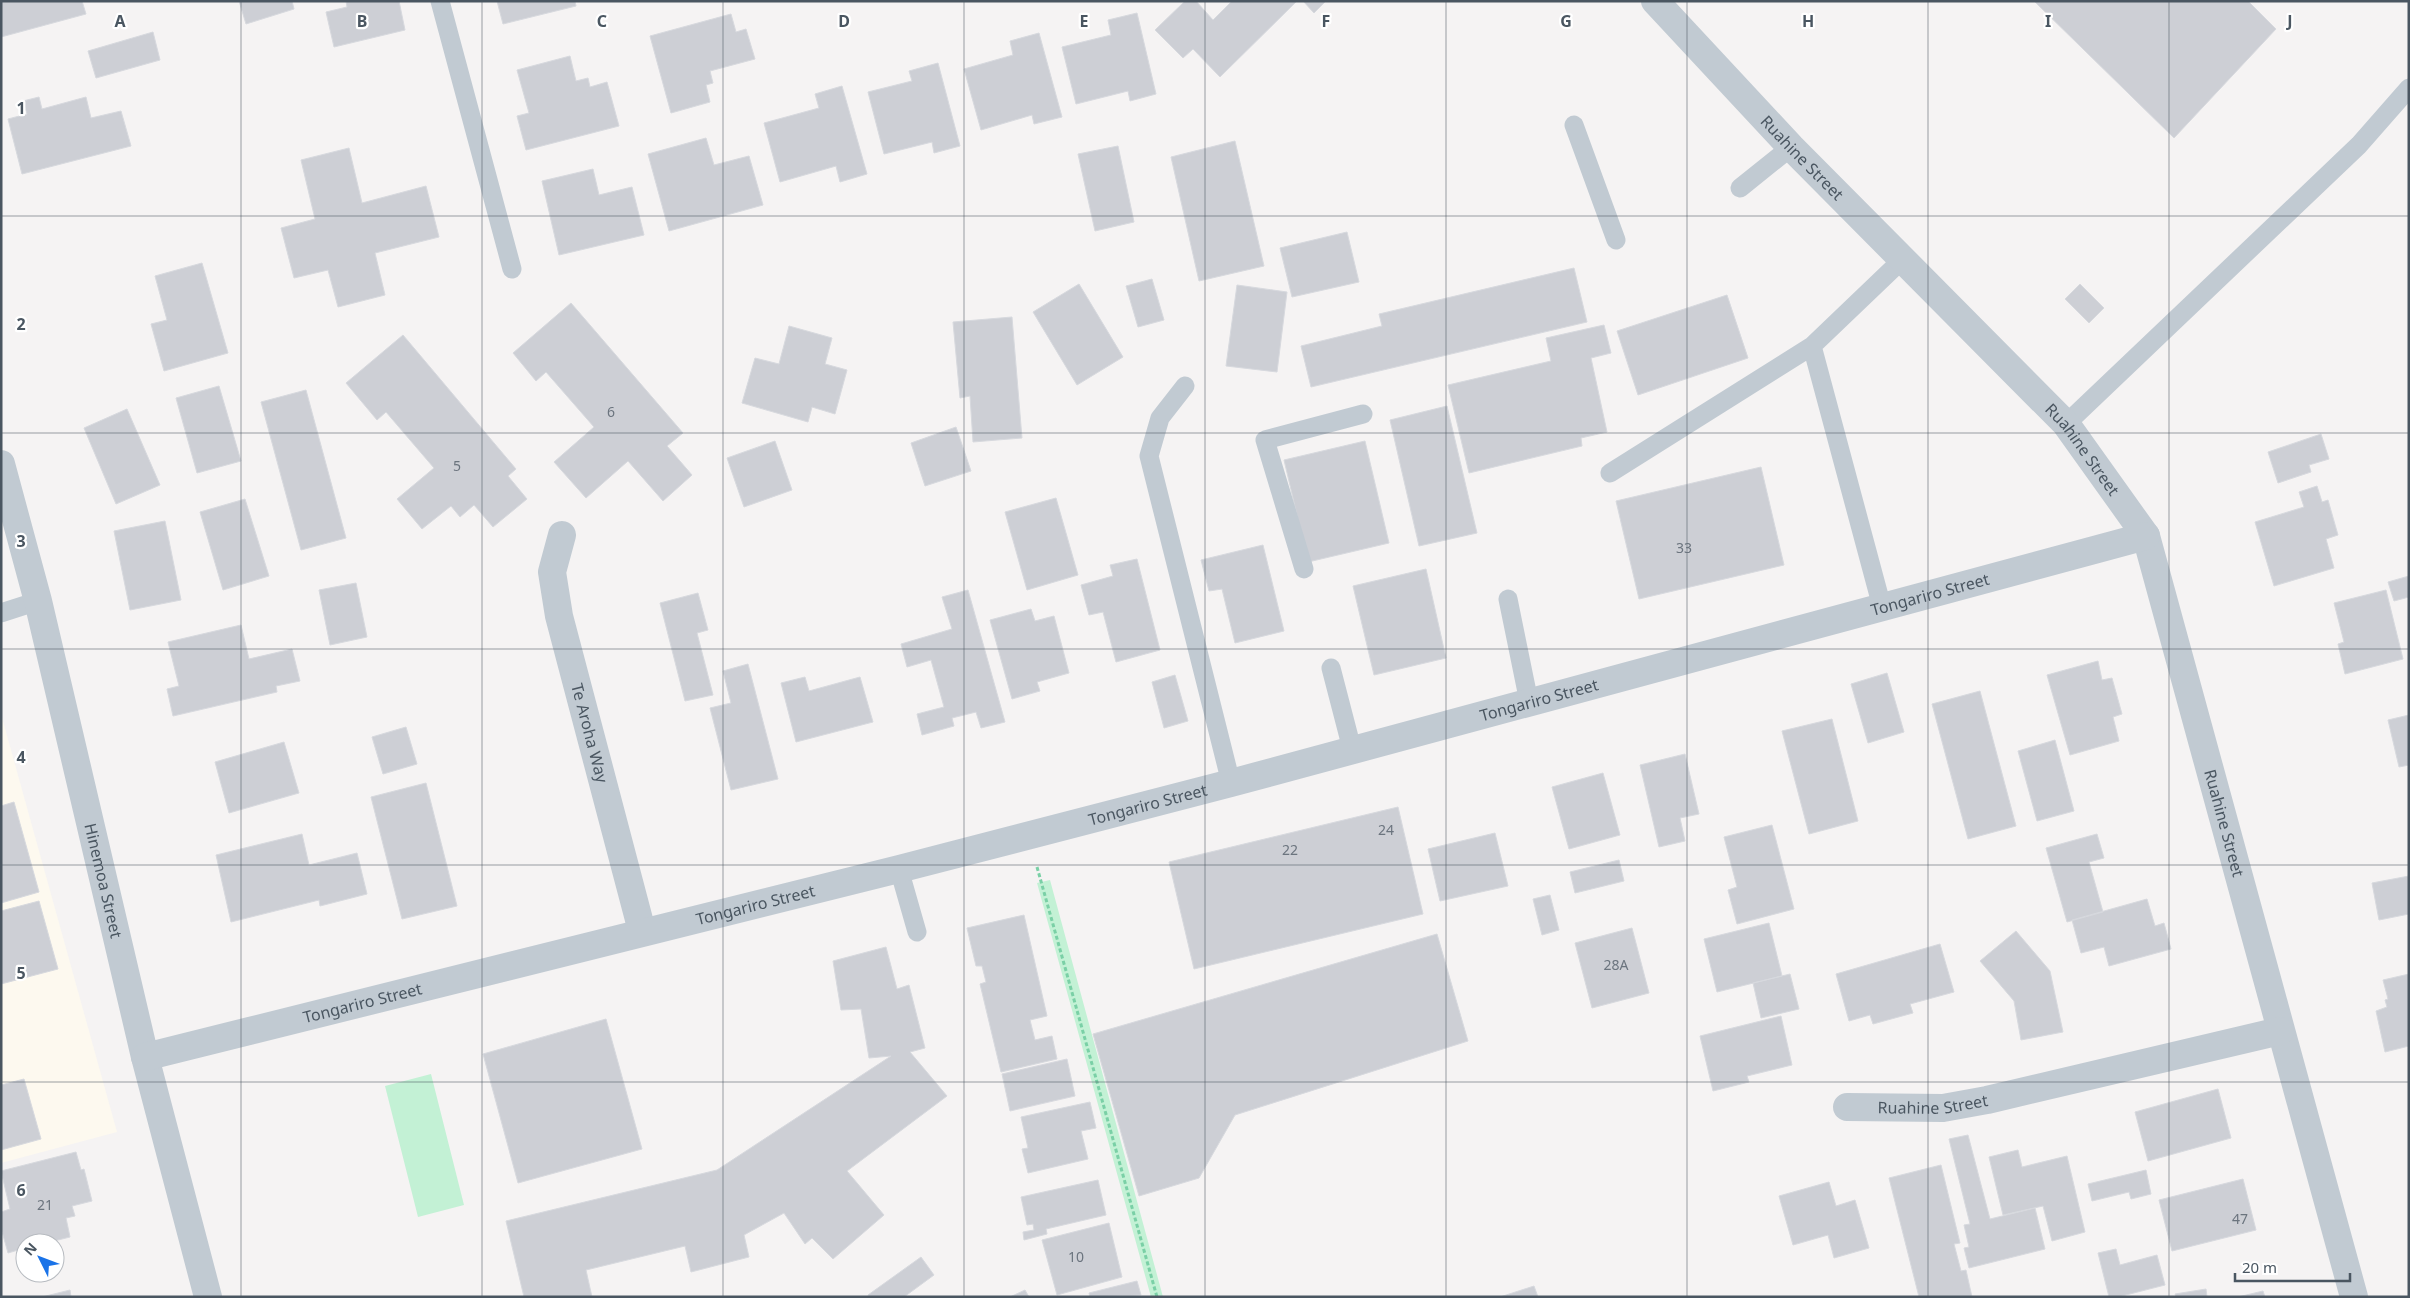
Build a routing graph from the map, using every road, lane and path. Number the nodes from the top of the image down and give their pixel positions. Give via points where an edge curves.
1 (440, 1) edge
2 (1655, 1) edge
3 (2409, 88) edge
4 (1574, 125) dead end
5 (1792, 146) junction
6 (1740, 188) dead end
7 (1616, 240) dead end
8 (1903, 259) junction
9 (512, 269) dead end
10 (1812, 346) junction
11 (1185, 386) dead end
12 (1363, 414) dead end
13 (2066, 424) junction
14 (1, 464) edge
15 (1610, 473) dead end
16 (562, 535) dead end
17 (2146, 536) junction
18 (1304, 569) dead end
19 (1508, 599) dead end
20 (38, 601) junction
21 (1882, 607) junction
22 (1, 613) edge
23 (1332, 668) dead end
24 (1529, 702) junction
25 (1352, 749) junction
26 (1231, 783) junction
27 (1028, 835) junction
28 (899, 869) junction
29 (642, 931) junction
30 (917, 932) dead end
31 (2280, 1031) junction
32 (145, 1056) junction
33 (1847, 1106) dead end
34 (208, 1297) edge
35 (1157, 1297) edge
36 (2354, 1297) edge

1 - 9 lane
2 - 5 street, Ruahine Street
3 - 13 lane via 2359,145
4 - 7 lane
5 - 6 lane
5 - 8 street, Ruahine Street
8 - 10 lane
8 - 13 street, Ruahine Street
10 - 15 lane
10 - 21 lane
11 - 26 lane via 1160,418 1149,456
12 - 18 lane via 1265,440
13 - 17 street, Ruahine Street
14 - 20 street, Hinemoa Street
16 - 29 street, Te Aroha Way via 552,572 559,616
17 - 21 street, Tongariro Street
17 - 31 street, Ruahine Street
19 - 24 lane
20 - 22 lane
20 - 32 street, Hinemoa Street
21 - 24 street, Tongariro Street
23 - 25 lane
24 - 25 street, Tongariro Street
25 - 26 street, Tongariro Street
26 - 27 street, Tongariro Street
27 - 28 street, Tongariro Street
27 - 35 path
28 - 29 street, Tongariro Street
28 - 30 lane
29 - 32 street, Tongariro Street
31 - 33 street, Ruahine Street via 1943,1108
31 - 36 street, Ruahine Street
32 - 34 street, Hinemoa Street

